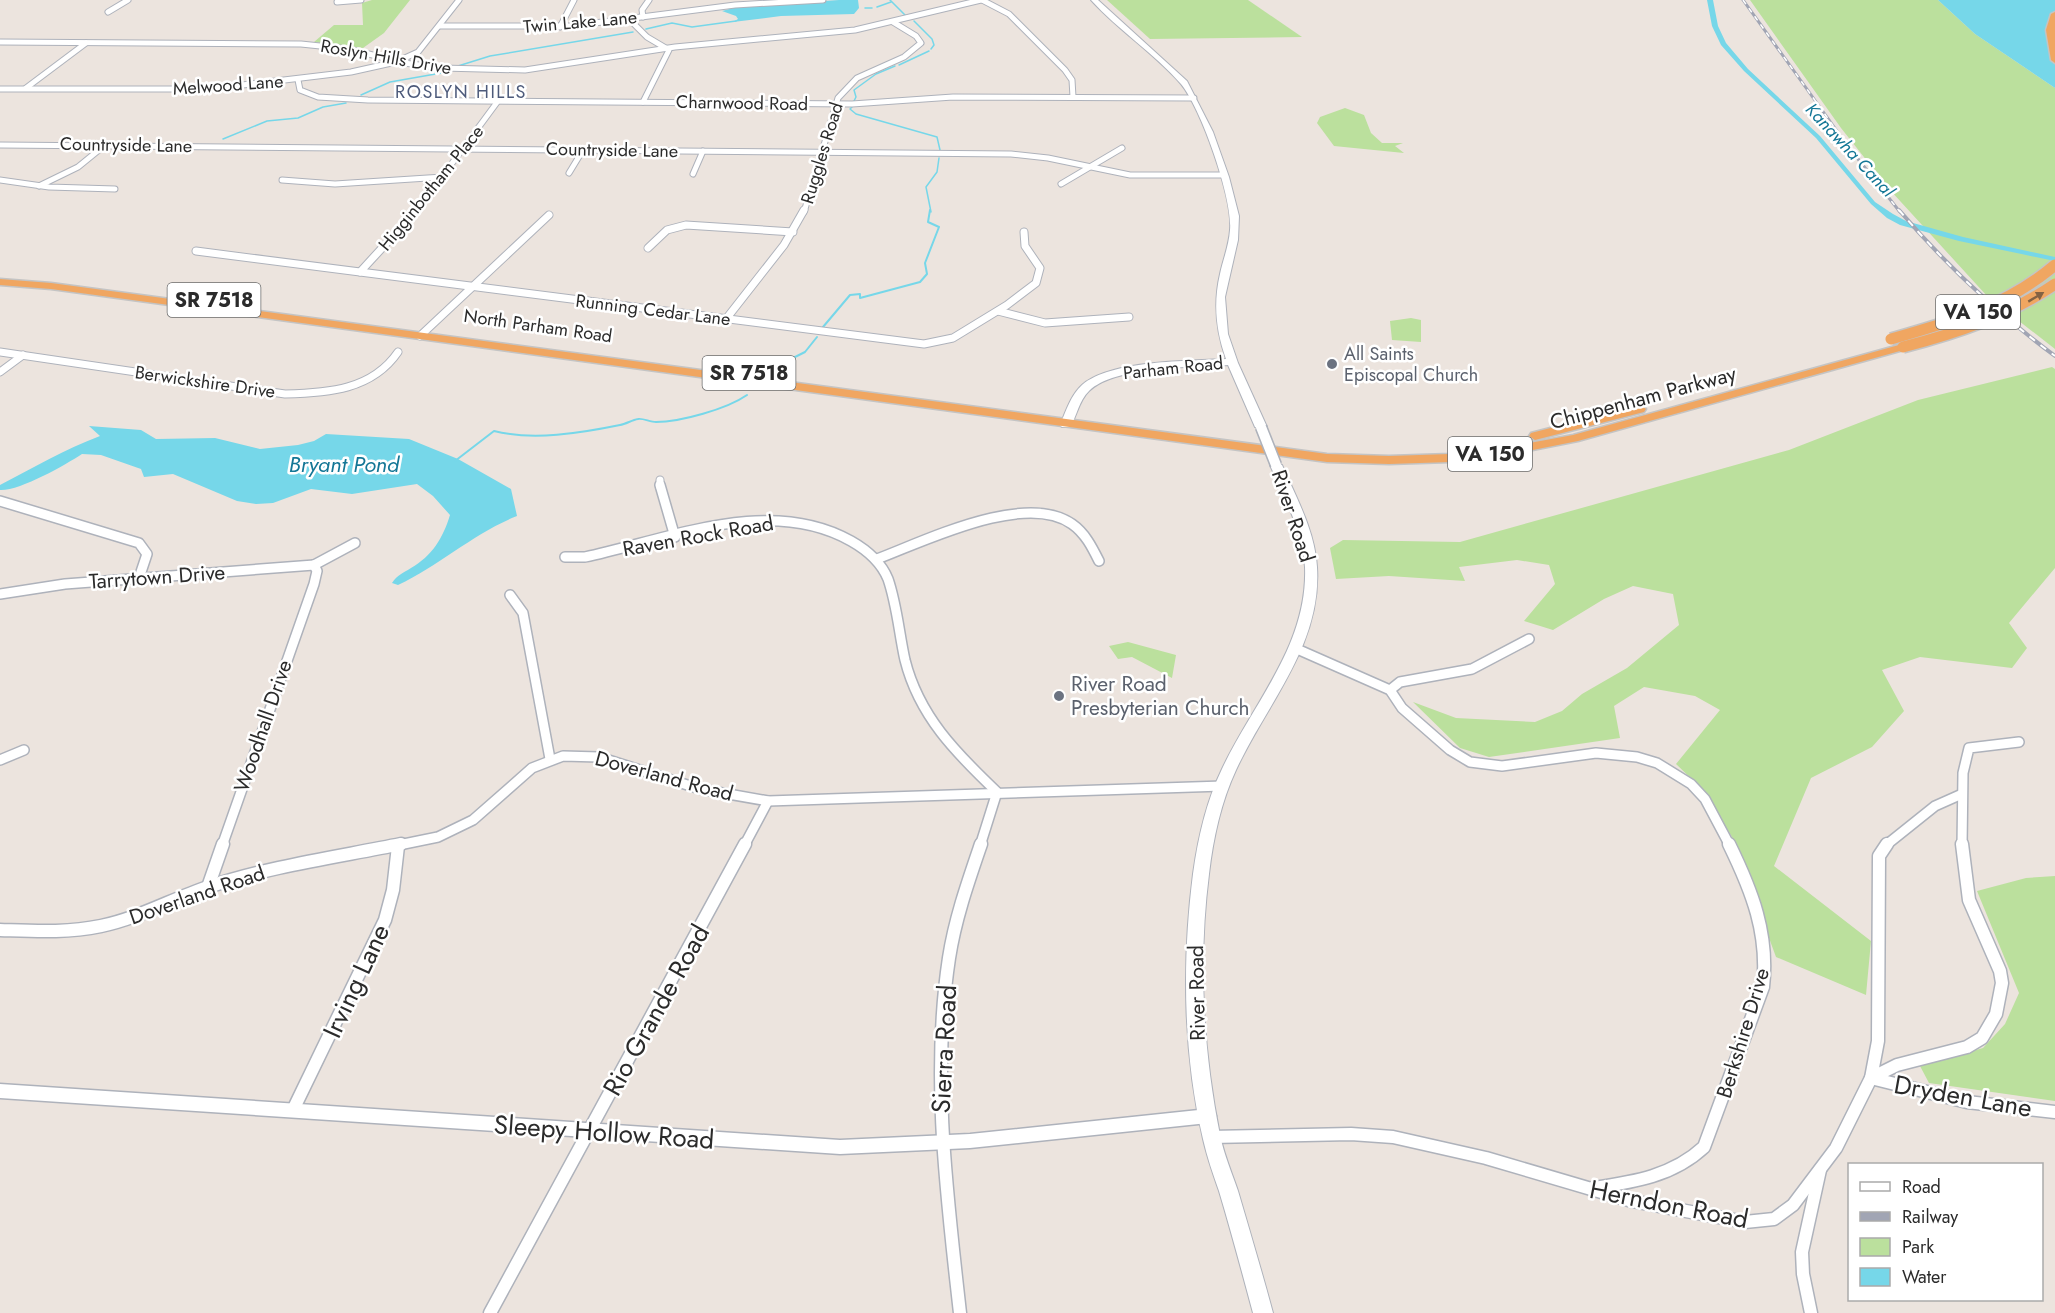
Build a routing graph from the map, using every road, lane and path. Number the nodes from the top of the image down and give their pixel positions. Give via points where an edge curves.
1 (128, 0) edge
2 (361, 0) edge
3 (459, 0) edge
4 (574, 0) edge
5 (649, 0) edge
6 (823, 0) edge
7 (981, 0) edge
8 (1094, 0) edge
9 (337, 2) dead end
10 (108, 12) dead end
11 (2055, 14) edge
12 (643, 17) junction
13 (629, 19) junction
14 (893, 22) junction
15 (440, 26) junction
16 (560, 27) junction
17 (0, 42) edge
18 (86, 43) junction
19 (668, 48) junction
20 (2055, 60) edge
21 (396, 62) junction
22 (298, 80) junction
23 (0, 89) edge
24 (25, 89) junction
25 (1073, 97) junction
26 (1194, 98) junction
27 (498, 101) junction
28 (643, 102) junction
29 (837, 104) junction
30 (0, 145) edge
31 (105, 145) junction
32 (464, 148) junction
33 (1122, 148) dead end
34 (583, 150) junction
35 (703, 151) junction
36 (824, 152) junction
37 (1088, 167) junction
38 (569, 173) dead end
39 (693, 174) dead end
40 (1222, 175) junction
41 (443, 177) junction
42 (0, 180) edge
43 (282, 180) dead end
44 (1061, 184) dead end
45 (39, 186) junction
46 (115, 189) dead end
47 (549, 216) dead end
48 (793, 232) junction
49 (1024, 232) dead end
50 (648, 248) dead end
51 (196, 251) dead end
52 (2055, 265) edge
53 (360, 272) junction
54 (0, 275) edge
55 (0, 282) edge
56 (2055, 284) edge
57 (473, 287) junction
58 (998, 311) junction
59 (1129, 317) dead end
60 (726, 319) junction
61 (423, 333) junction
62 (0, 352) edge
63 (398, 352) dead end
64 (23, 356) junction
65 (1234, 362) junction
66 (0, 372) edge
67 (1068, 420) junction
68 (660, 480) dead end
69 (0, 501) edge
70 (675, 537) junction
71 (356, 543) dead end
72 (565, 557) dead end
73 (877, 559) junction
74 (1099, 561) dead end
75 (314, 565) junction
76 (139, 578) junction
77 (0, 594) edge
78 (510, 595) dead end
79 (1529, 639) dead end
80 (1297, 649) junction
81 (1390, 690) junction
82 (2019, 742) dead end
83 (24, 750) dead end
84 (550, 759) junction
85 (0, 760) edge
86 (1223, 786) junction
87 (997, 792) junction
88 (1962, 794) junction
89 (768, 801) junction
90 (398, 846) junction
91 (208, 887) junction
92 (0, 930) edge
93 (1871, 1078) junction
94 (0, 1091) edge
95 (293, 1110) junction
96 (2055, 1112) edge
97 (1208, 1116) junction
98 (589, 1131) junction
99 (1211, 1137) junction
100 (942, 1143) junction
101 (1820, 1168) junction
102 (1588, 1189) junction
103 (490, 1313) edge
104 (960, 1313) edge
105 (1263, 1313) edge
106 (1810, 1313) edge

1 - 10 street
2 - 9 street
3 - 15 street
4 - 16 street
5 - 12 street via 642,10
6 - 12 street, Twin Lake Lane via 735,5
7 - 14 street, Roslyn Hills Drive
7 - 25 street via 1017,21 1065,70 1072,80
8 - 26 main road, River Road via 1171,70
11 - 20 highway via 2050,30
12 - 13 street, Twin Lake Lane
13 - 16 street, Twin Lake Lane
13 - 19 street via 646,37
14 - 19 street, Roslyn Hills Drive via 837,33
14 - 29 street, Ruggles Road via 916,36 921,43 918,48 855,78 845,87
15 - 16 street, Twin Lake Lane
15 - 21 street, Melwood Lane via 422,49
17 - 18 street, Roslyn Hills Drive
18 - 21 street, Roslyn Hills Drive via 308,44 361,51
18 - 24 street
19 - 21 street, Roslyn Hills Drive via 525,70 458,70
19 - 28 street
21 - 22 street, Melwood Lane
22 - 24 street, Melwood Lane via 209,89
22 - 27 street, Charnwood Road via 303,92 318,97
23 - 24 street, Melwood Lane
25 - 26 street, Charnwood Road
25 - 29 street, Charnwood Road via 953,96
26 - 40 main road, River Road
27 - 28 street, Charnwood Road
27 - 32 street, Higginbotham Place
28 - 29 street, Charnwood Road
29 - 36 street, Ruggles Road
30 - 31 street, Countryside Lane
31 - 32 street, Countryside Lane
31 - 45 street via 78,167
32 - 34 street, Countryside Lane
32 - 41 street, Higginbotham Place
33 - 37 street
34 - 35 street, Countryside Lane
34 - 38 street
35 - 36 street, Countryside Lane
35 - 39 street
36 - 37 street, Countryside Lane via 1023,155
36 - 48 street, Ruggles Road via 806,207
37 - 40 street, Countryside Lane via 1138,176
37 - 44 street
40 - 65 main road, River Road via 1235,222 1221,287 1221,320
41 - 43 street via 335,184
41 - 53 street, Higginbotham Place via 387,246
42 - 45 street
45 - 46 street
47 - 57 street
48 - 50 street via 686,225 667,230
48 - 60 street, Ruggles Road
49 - 58 street, Running Cedar Lane via 1022,240 1039,264 1040,276 1030,289
51 - 53 street, Running Cedar Lane
52 - 67 highway, Chippenham Parkway / VA 150, bridge via 2025,288 1962,318 1561,430 1458,448 1382,451 1311,447
53 - 57 street, Running Cedar Lane
54 - 61 highway, North Parham Road / SR 7518 via 60,280
55 - 61 highway, North Parham Road / SR 7518
67 -> 56 highway, Chippenham Parkway / VA 150, bridge via 1327,458 1396,460 1479,455 1562,441 1903,347 1988,321
57 - 60 street, Running Cedar Lane
57 - 61 street
58 - 59 street via 1045,323
58 - 60 street, Running Cedar Lane via 953,338 934,344
61 - 67 highway, North Parham Road / SR 7518
62 - 64 street, Berwickshire Drive
63 - 64 street, Berwickshire Drive via 384,370 355,385 299,395
64 - 66 street
65 - 67 main road, Parham Road via 1148,368 1106,377 1084,390
65 - 80 main road, River Road, bridge via 1301,527 1311,567 1309,608
68 - 70 street
69 - 76 street via 139,543 147,554
70 - 72 street, Raven Rock Road via 585,557
70 - 73 street, Raven Rock Road via 756,522 796,521 833,532
71 - 75 street
73 - 74 street via 993,516 1034,512 1059,518 1080,530 1093,545
73 - 87 street via 888,580 907,665 920,702 940,733
75 - 76 street, Tarrytown Drive
75 - 91 street, Woodhall Drive via 314,584
76 - 77 street, Tarrytown Drive
78 - 84 street via 523,613
79 - 81 street via 1472,669 1400,682
80 - 81 street, Berkshire Drive
80 - 86 main road, River Road via 1249,731
81 - 102 street, Berkshire Drive via 1396,701 1447,748 1477,764 1503,766 1592,752 1628,755 1669,769 1706,800 1753,895 1766,941 1763,987 1704,1147 1685,1163 1657,1175
82 - 88 street via 1970,748 1963,762
83 - 85 street
84 - 89 street, Doverland Road via 593,755 700,789
84 - 90 street, Doverland Road via 524,774 464,826
86 - 87 street, Doverland Road
86 - 97 main road, River Road via 1207,840 1195,948 1195,1019
87 - 89 street, Doverland Road
87 - 100 street, Sierra Road via 949,959
88 - 93 street, Herndon Road via 1935,806 1883,847 1879,856 1878,1041
88 - 93 street via 1966,889 2002,983 1996,1014 1974,1044 1914,1058
89 - 98 street, Rio Grande Road
90 - 91 street, Doverland Road via 265,871
90 - 95 street, Irving Lane via 398,867 385,920
91 - 92 street, Doverland Road via 152,911 102,926 63,932
93 - 96 street, Dryden Lane via 1967,1102
93 - 101 street, Herndon Road via 1836,1148
94 - 95 street, Sleepy Hollow Road
95 - 98 street, Sleepy Hollow Road
97 - 99 main road, River Road
97 - 100 street, Sleepy Hollow Road
98 - 100 street, Sleepy Hollow Road via 840,1147
98 - 103 street, Rio Grande Road
99 - 102 street, Herndon Road via 1393,1137 1476,1155
99 - 105 main road, River Road
100 - 104 street, Sierra Road
101 - 102 street, Herndon Road via 1786,1213 1763,1221 1690,1214
101 - 106 street via 1802,1252

